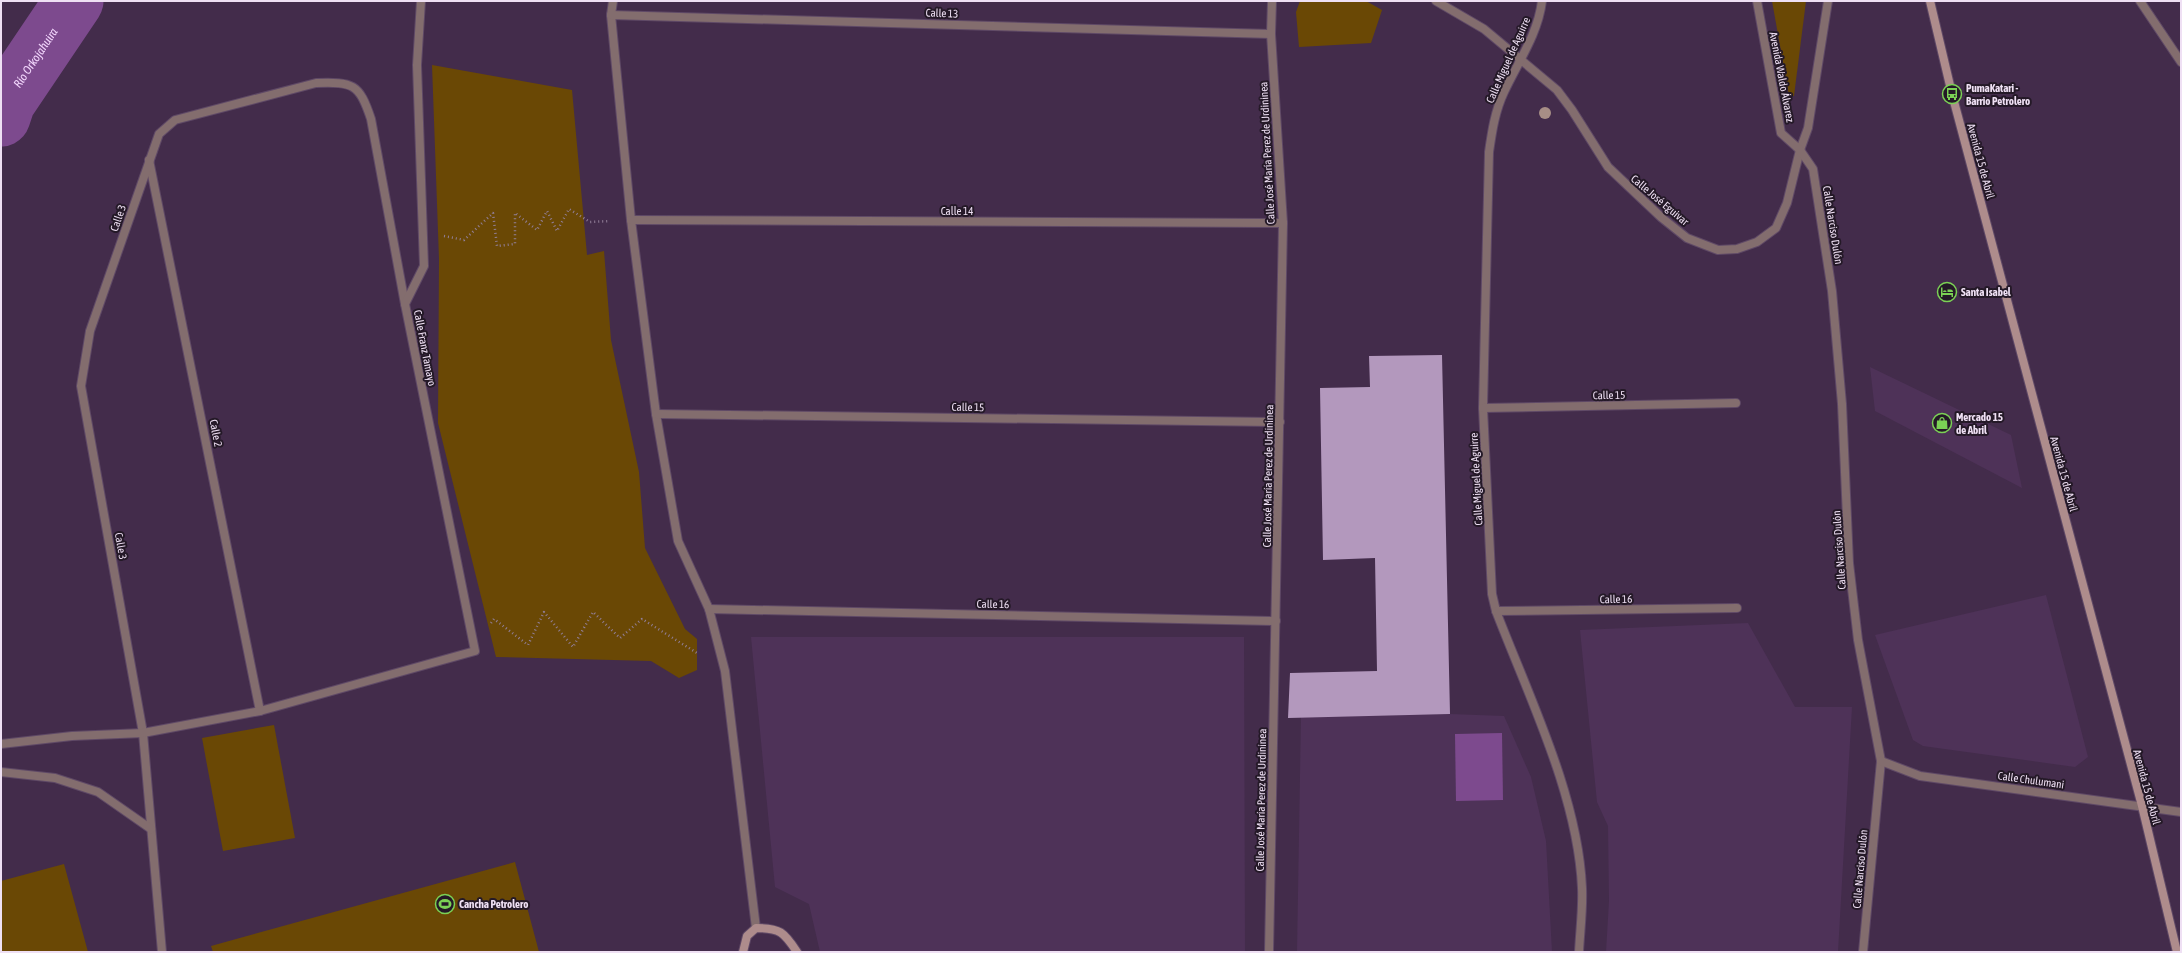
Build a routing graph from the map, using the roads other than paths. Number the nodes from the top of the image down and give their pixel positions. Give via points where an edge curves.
1 (421, 1) edge
2 (613, 1) edge
3 (1272, 1) edge
4 (1436, 1) edge
5 (1542, 1) edge
6 (1757, 1) edge
7 (1828, 1) edge
8 (1930, 1) edge
9 (2140, 1) edge
10 (611, 15) junction
11 (1271, 34) junction
12 (1522, 59) junction
13 (2181, 62) edge
14 (1800, 150) junction
15 (149, 160) junction
16 (631, 220) junction
17 (1283, 224) junction
18 (405, 304) junction
19 (1736, 403) dead end
20 (1483, 408) junction
21 (656, 414) junction
22 (1280, 422) junction
23 (1737, 608) dead end
24 (709, 609) junction
25 (1496, 611) junction
26 (1276, 622) junction
27 (260, 710) junction
28 (143, 733) junction
29 (1, 744) edge
30 (1881, 761) junction
31 (1, 772) edge
32 (2142, 806) junction
33 (2181, 812) edge
34 (150, 829) junction
35 (756, 928) junction
36 (162, 952) edge
37 (743, 952) edge
38 (797, 952) edge
39 (1269, 952) edge
40 (1579, 952) edge
41 (1863, 952) edge
42 (2177, 952) edge

1 - 18 street, Calle Franz Tamayo via 417,65 424,266
2 - 10 street
3 - 11 street, Calle José María Perez de Urdininea
4 - 12 street, Calle José Eguivar via 1484,29
5 - 12 street, Calle Miguel de Aguirre via 1540,15
6 - 14 street, Avenida Waldo Álvarez via 1781,133
7 - 14 street, Calle José Eguivar via 1808,128
8 - 32 main road, Avenida 15 de Abril via 1956,109
9 - 13 street
10 - 11 street, Calle 13
10 - 16 street
11 - 17 street, Calle José María Perez de Urdininea
12 - 14 street, Calle José Eguivar via 1557,90 1608,167 1621,181 1687,238 1718,250 1744,247 1757,242 1776,228 1788,203
12 - 20 street, Calle Miguel de Aguirre via 1494,117 1489,152
14 - 30 street, Calle Narciso Dulón via 1813,169 1832,291 1842,404 1849,563 1858,640
15 - 18 street, Calle 3 via 159,134 175,120 316,83 352,85 364,97 371,119
15 - 27 street, Calle 2
15 - 28 street, Calle 3 via 90,330 81,386
16 - 17 street, Calle 14
16 - 21 street
17 - 22 street, Calle José María Perez de Urdininea
18 - 27 street, Calle Franz Tamayo via 474,651
19 - 20 street, Calle 15
20 - 25 street, Calle Miguel de Aguirre via 1492,594
21 - 22 street, Calle 15
21 - 24 street via 678,540
22 - 26 street, Calle José María Perez de Urdininea
23 - 25 street, Calle 16
24 - 26 street, Calle 16
24 - 35 street via 725,671
25 - 40 street, Calle Miguel de Aguirre via 1557,768 1575,831 1582,888
26 - 39 street, Calle José María Perez de Urdininea
27 - 28 street
28 - 29 street via 72,736
28 - 34 street, Calle 3
30 - 32 street, Calle Chulumani via 1920,776
30 - 41 street, Calle Narciso Dulón
31 - 34 street via 55,778 98,792
32 - 33 street, Calle Chulumani
32 - 42 main road, Avenida 15 de Abril
34 - 36 street, Calle 3
35 - 37 main road via 747,936
35 - 38 main road via 774,928 788,938

